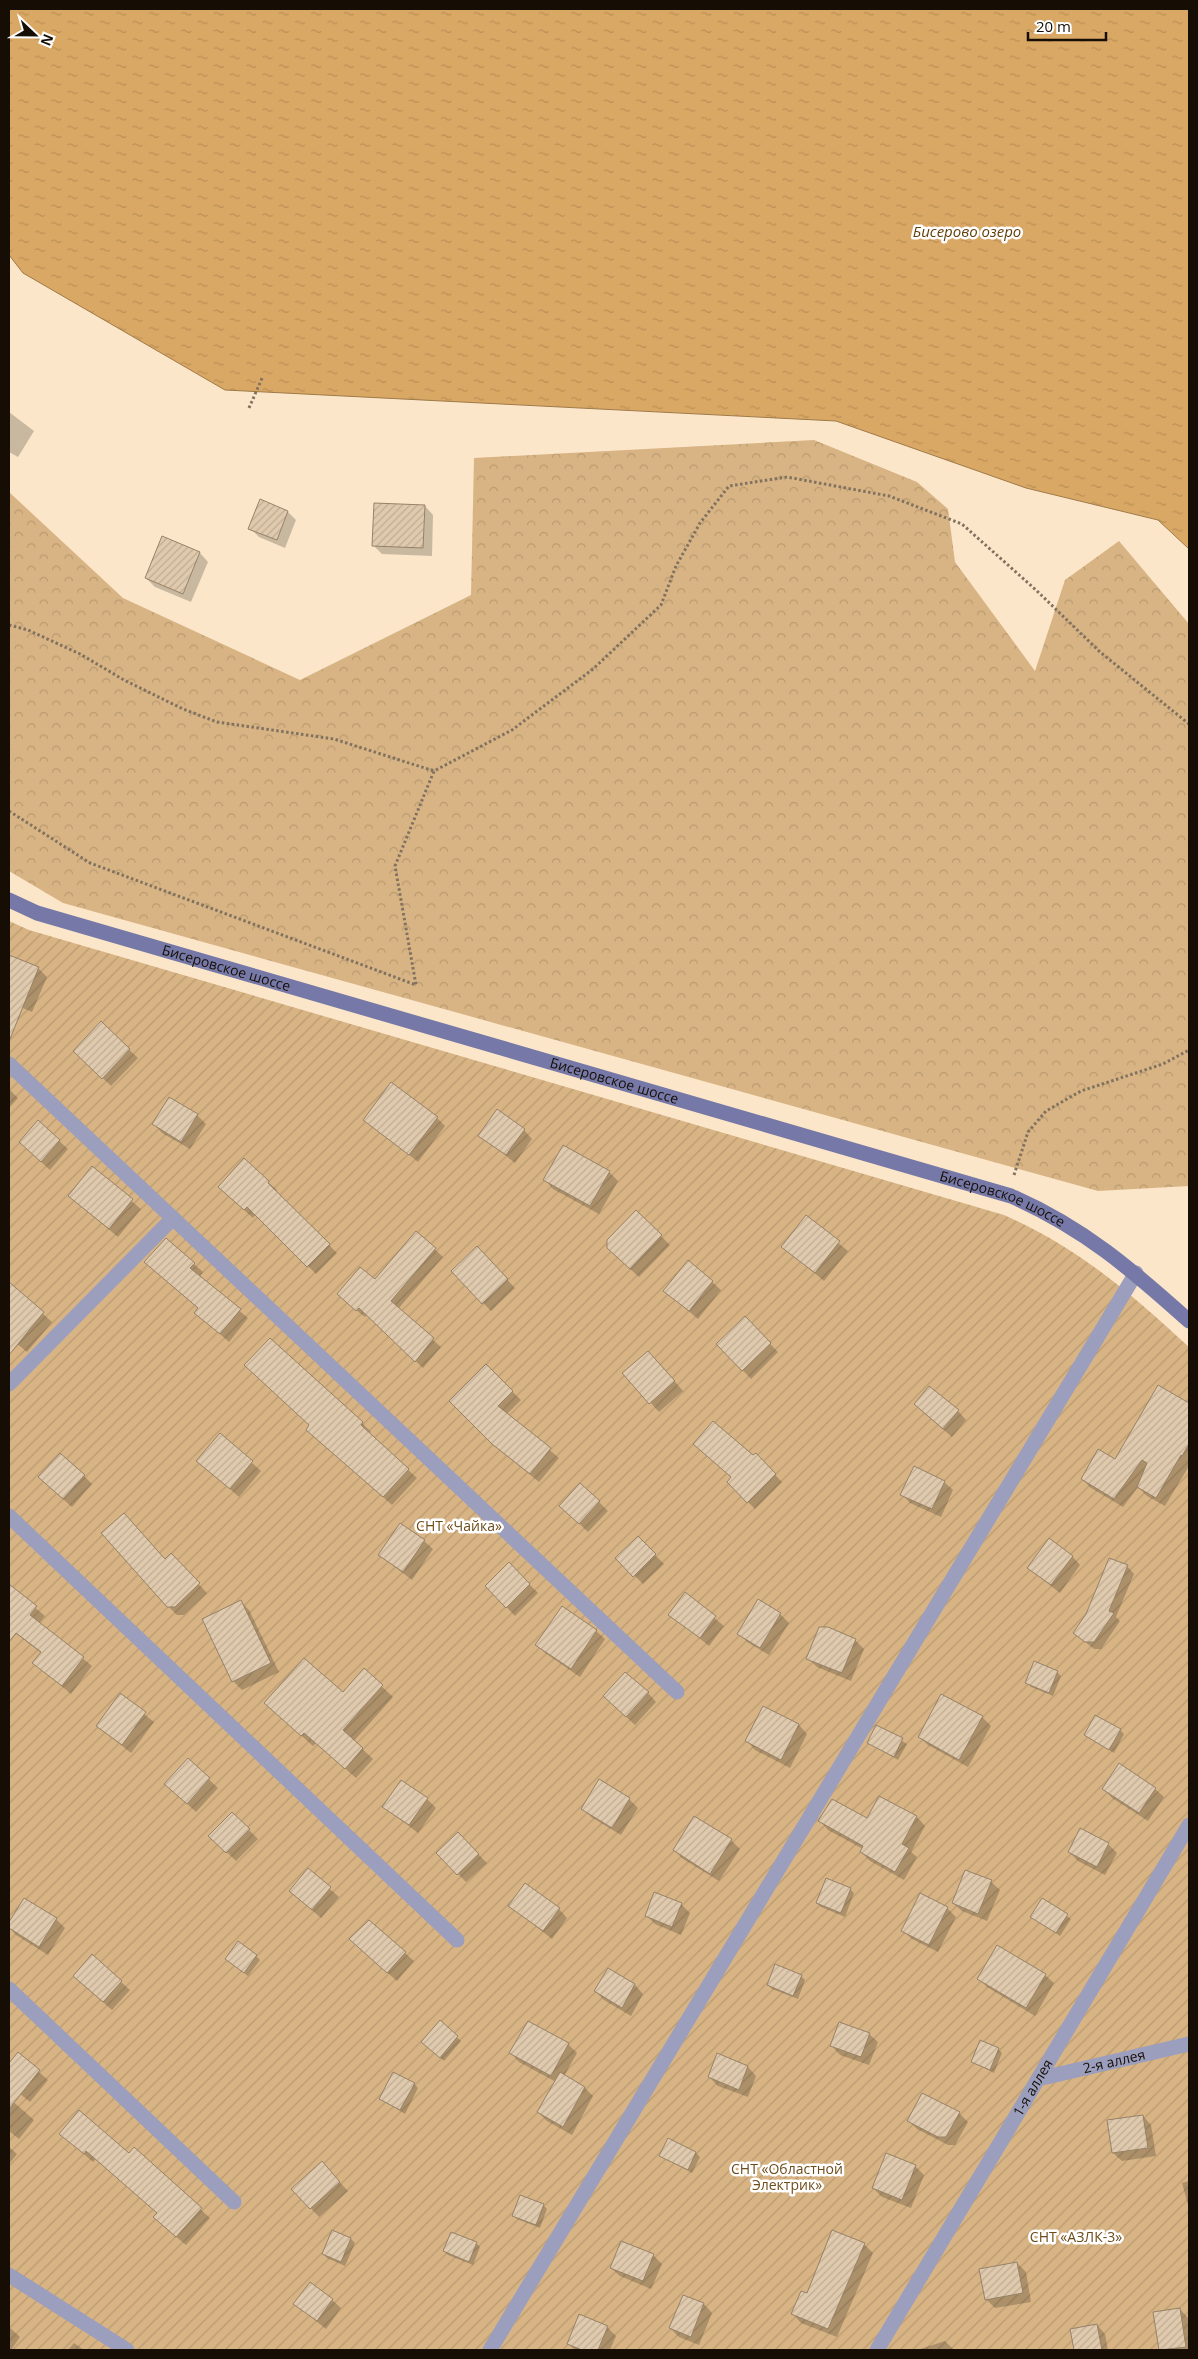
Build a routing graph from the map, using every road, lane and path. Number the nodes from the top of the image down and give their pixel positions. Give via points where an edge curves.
1 (263, 376) dead end
2 (249, 408) dead end
3 (9, 625) edge
4 (1189, 724) edge
5 (434, 771) junction
6 (9, 811) edge
7 (9, 900) edge
8 (1189, 1050) edge
9 (9, 1064) edge
10 (1010, 1196) junction
11 (173, 1218) junction
12 (1136, 1273) junction
13 (1189, 1322) edge
14 (9, 1384) edge
15 (9, 1516) edge
16 (677, 1692) dead end
17 (1189, 1825) edge
18 (457, 1940) dead end
19 (9, 1989) edge
20 (1189, 2044) edge
21 (1038, 2079) junction
22 (234, 2202) dead end
23 (9, 2275) edge
24 (127, 2350) edge
25 (490, 2350) edge
26 (877, 2350) edge

1 - 2 path
3 - 5 path via 28,630 80,654 124,680 218,722 334,739
4 - 5 path via 1100,652 962,524 888,496 787,477 729,486 700,523 676,566 661,605 593,669 512,730
5 - 6 path via 395,866 416,985 90,863
7 - 10 main road, Бисеровское шоссе via 36,914
8 - 10 path via 1163,1064 1082,1091 1046,1111 1028,1132 1016,1164
9 - 11 street
10 - 12 main road, Бисеровское шоссе via 1071,1226
11 - 14 street
11 - 16 street
12 - 13 main road, Бисеровское шоссе
12 - 25 street
15 - 18 street
17 - 21 street, 1-я аллея
19 - 22 street
20 - 21 street, 2-я аллея
21 - 26 street, 1-я аллея
23 - 24 street

